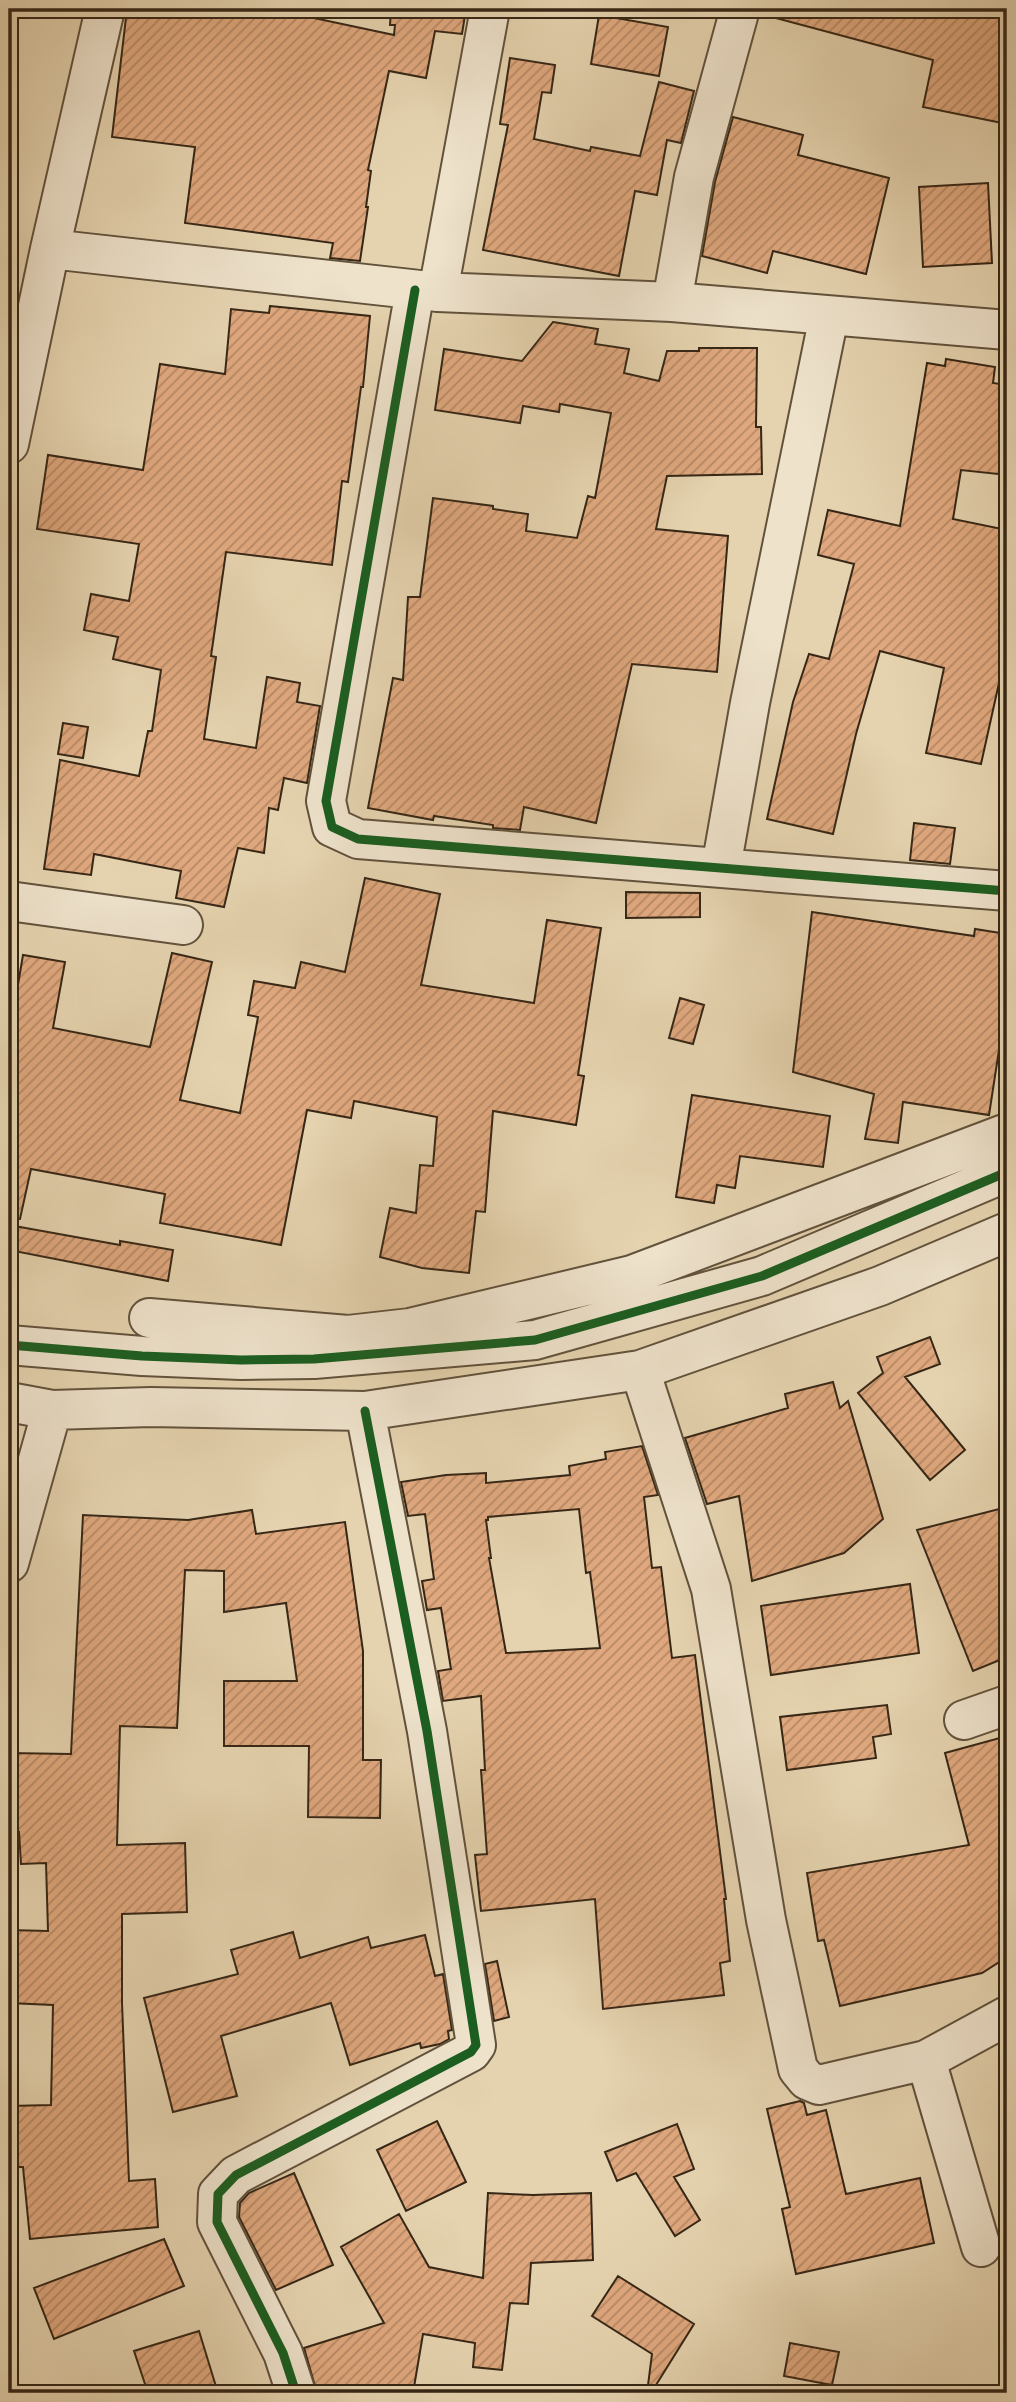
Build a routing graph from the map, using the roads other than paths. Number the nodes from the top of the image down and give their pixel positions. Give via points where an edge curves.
1 (105, 9) edge
2 (490, 9) edge
3 (740, 9) edge
4 (50, 249) junction
5 (426, 291) junction
6 (672, 302) junction
7 (829, 316) junction
8 (1007, 330) edge
9 (9, 444) edge
10 (721, 868) junction
11 (1007, 891) edge
12 (9, 901) edge
13 (183, 925) dead end
14 (1007, 1133) edge
15 (1007, 1172) edge
16 (1007, 1232) edge
17 (149, 1318) dead end
18 (9, 1345) edge
19 (640, 1370) junction
20 (9, 1402) edge
21 (52, 1410) junction
22 (365, 1411) junction
23 (9, 1563) edge
24 (1007, 1705) edge
25 (964, 1720) dead end
26 (1007, 2016) edge
27 (926, 2060) junction
28 (981, 2247) dead end
29 (296, 2393) edge

1 - 4 street
2 - 5 street
3 - 6 street via 694,177
4 - 5 street
4 - 9 street
5 - 6 street
5 - 10 street via 326,801 332,827 358,839
6 - 7 street
7 - 8 street
7 - 10 street
10 - 11 street
12 - 13 street
14 - 17 street via 632,1275 410,1328 348,1335
15 - 18 street via 762,1276 535,1340 314,1359 142,1356
16 - 19 street via 880,1286
19 - 22 street
19 - 27 street via 711,1588 766,1920 798,2069 819,2085
20 - 21 street
21 - 22 street
21 - 23 street
22 - 29 street via 427,1731 476,2045 471,2052 236,2175 218,2194 217,2222 283,2353
24 - 25 street
26 - 27 street
27 - 28 street

